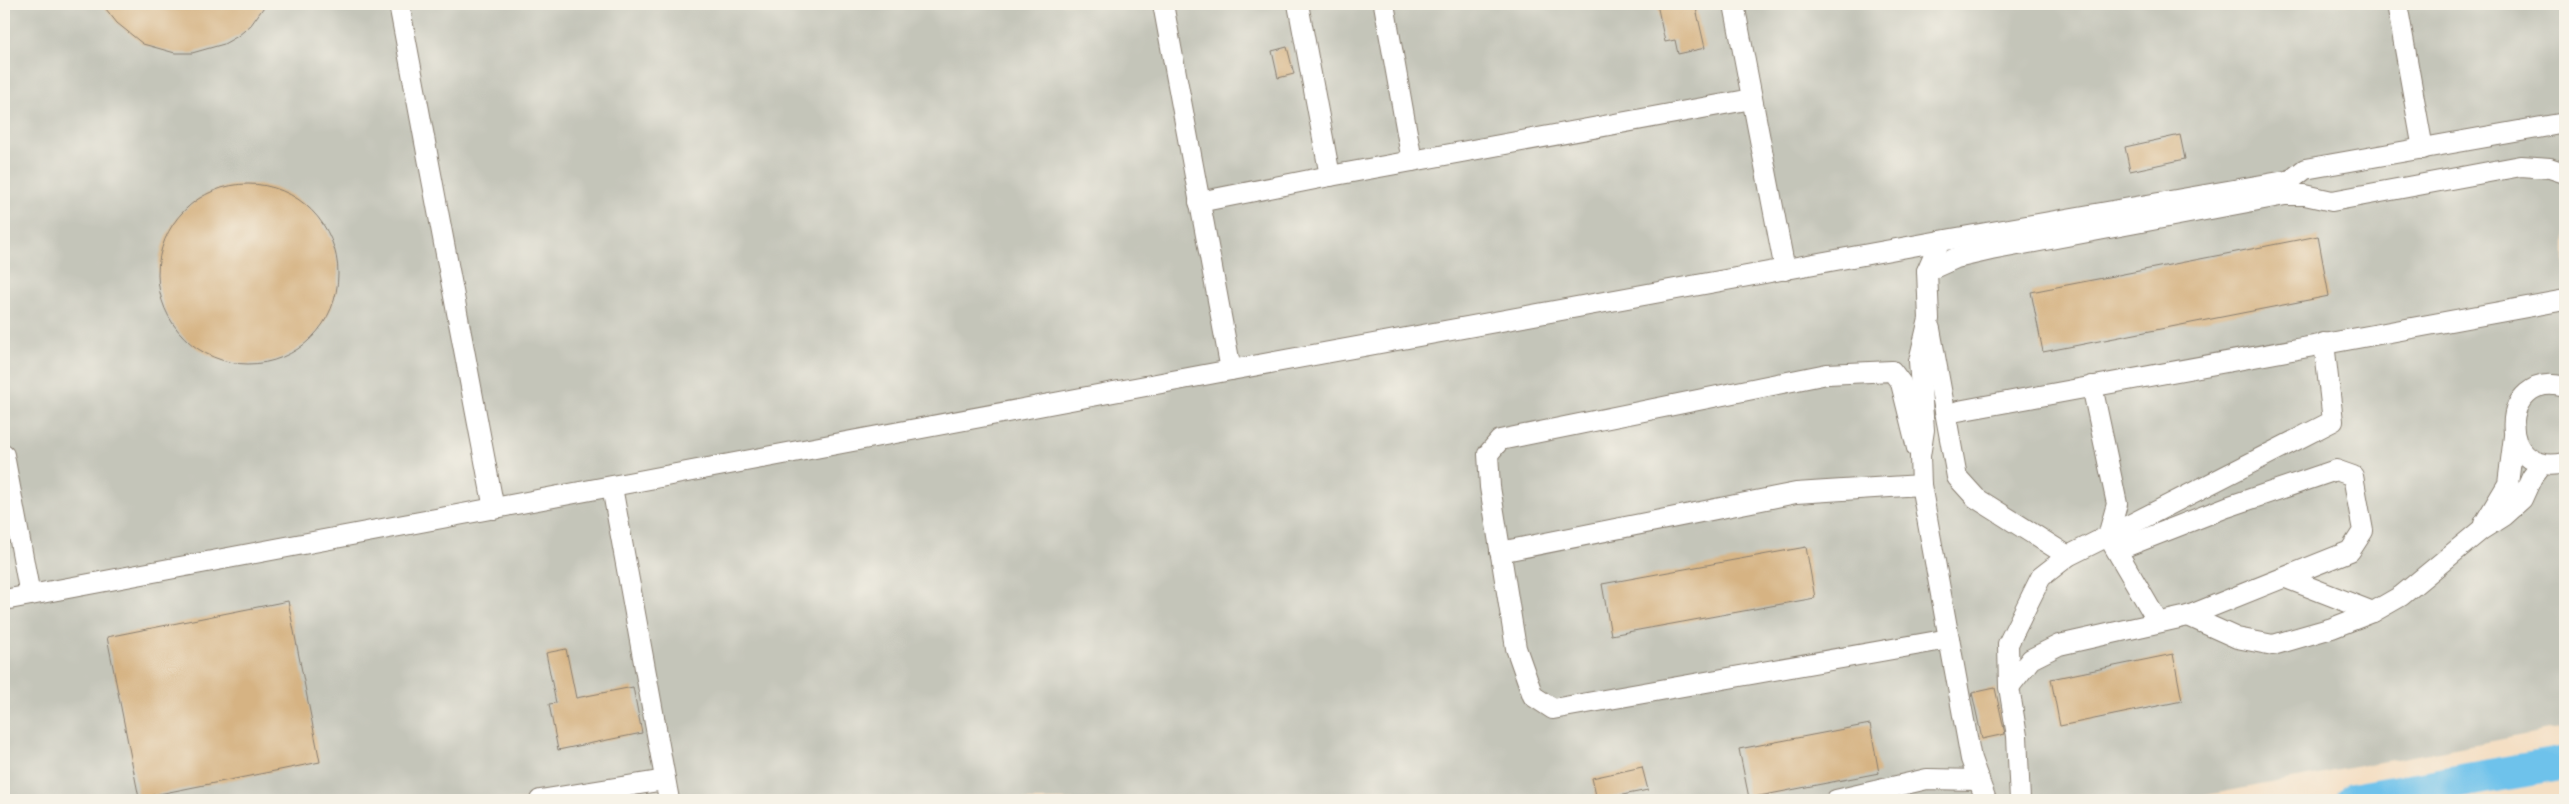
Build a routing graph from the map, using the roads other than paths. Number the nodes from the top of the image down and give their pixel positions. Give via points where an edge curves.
1 (399, 4) edge
2 (1163, 4) edge
3 (1298, 4) edge
4 (1384, 4) edge
5 (1734, 4) edge
6 (2397, 4) edge
7 (1752, 99) junction
8 (2565, 123) edge
9 (2424, 149) junction
10 (1412, 161) junction
11 (2565, 173) edge
12 (1330, 176) junction
13 (1199, 202) junction
14 (1940, 241) junction
15 (1785, 270) junction
16 (1927, 271) junction
17 (2565, 300) edge
18 (1929, 319) junction
19 (2324, 343) junction
20 (2565, 369) edge
21 (1231, 370) junction
22 (2092, 386) junction
23 (2557, 386) edge
24 (1958, 411) dead end
25 (2514, 436) junction
26 (4, 455) edge
27 (1920, 456) junction
28 (2565, 463) edge
29 (2542, 464) junction
30 (1921, 485) junction
31 (612, 487) junction
32 (494, 509) junction
33 (2480, 530) junction
34 (2112, 543) junction
35 (1500, 552) junction
36 (2068, 556) junction
37 (2286, 578) junction
38 (30, 595) junction
39 (4, 600) edge
40 (2373, 612) junction
41 (2188, 616) junction
42 (2158, 622) junction
43 (1949, 639) junction
44 (2009, 687) junction
45 (665, 780) junction
46 (1979, 780) junction
47 (540, 800) edge
48 (669, 800) edge
49 (1836, 800) edge
50 (1986, 800) edge
51 (2020, 800) edge

1 - 32 lane
2 - 13 lane
3 - 12 lane
4 - 10 lane
5 - 7 lane
6 - 9 lane
7 - 10 lane
7 - 15 lane
8 - 9 lane
9 - 14 lane via 2305,169 2290,180
10 - 12 lane
11 - 16 lane via 2550,168 2520,166 2332,201 2305,195 2284,195 1991,250 1956,258
12 - 13 lane
13 - 21 lane
14 - 15 lane
14 - 16 lane
15 - 21 lane
16 - 18 lane
17 - 19 lane
18 - 27 lane via 1919,361 1924,430
18 - 36 lane via 1957,477 1976,498
19 - 22 lane
19 - 34 lane via 2333,421
20 - 23 lane
21 - 31 lane
22 - 24 lane
22 - 34 lane via 2117,504
23 - 25 lane via 2527,394 2520,402 2514,413
25 - 29 lane via 2525,453
25 - 33 lane via 2508,484
26 - 38 lane
27 - 30 lane
27 - 35 lane via 1901,383 1892,371 1827,374 1500,440 1488,454
28 - 29 lane
29 - 33 lane via 2522,499
30 - 35 lane via 1796,493
30 - 43 lane
31 - 32 lane
31 - 45 lane
32 - 38 lane
33 - 40 lane via 2401,596
34 - 36 lane
34 - 37 lane via 2336,470 2353,476 2363,531 2350,551
34 - 42 lane
35 - 43 lane via 1516,648 1533,696 1553,709
36 - 44 lane via 2041,577 2008,644
37 - 40 lane
37 - 41 lane
38 - 39 lane
40 - 41 lane via 2274,645 2237,638
41 - 42 lane
42 - 44 lane via 2059,645 2031,659
43 - 46 lane
44 - 51 lane via 2017,736
45 - 47 lane
45 - 48 lane
46 - 49 lane via 1927,779
46 - 50 lane

